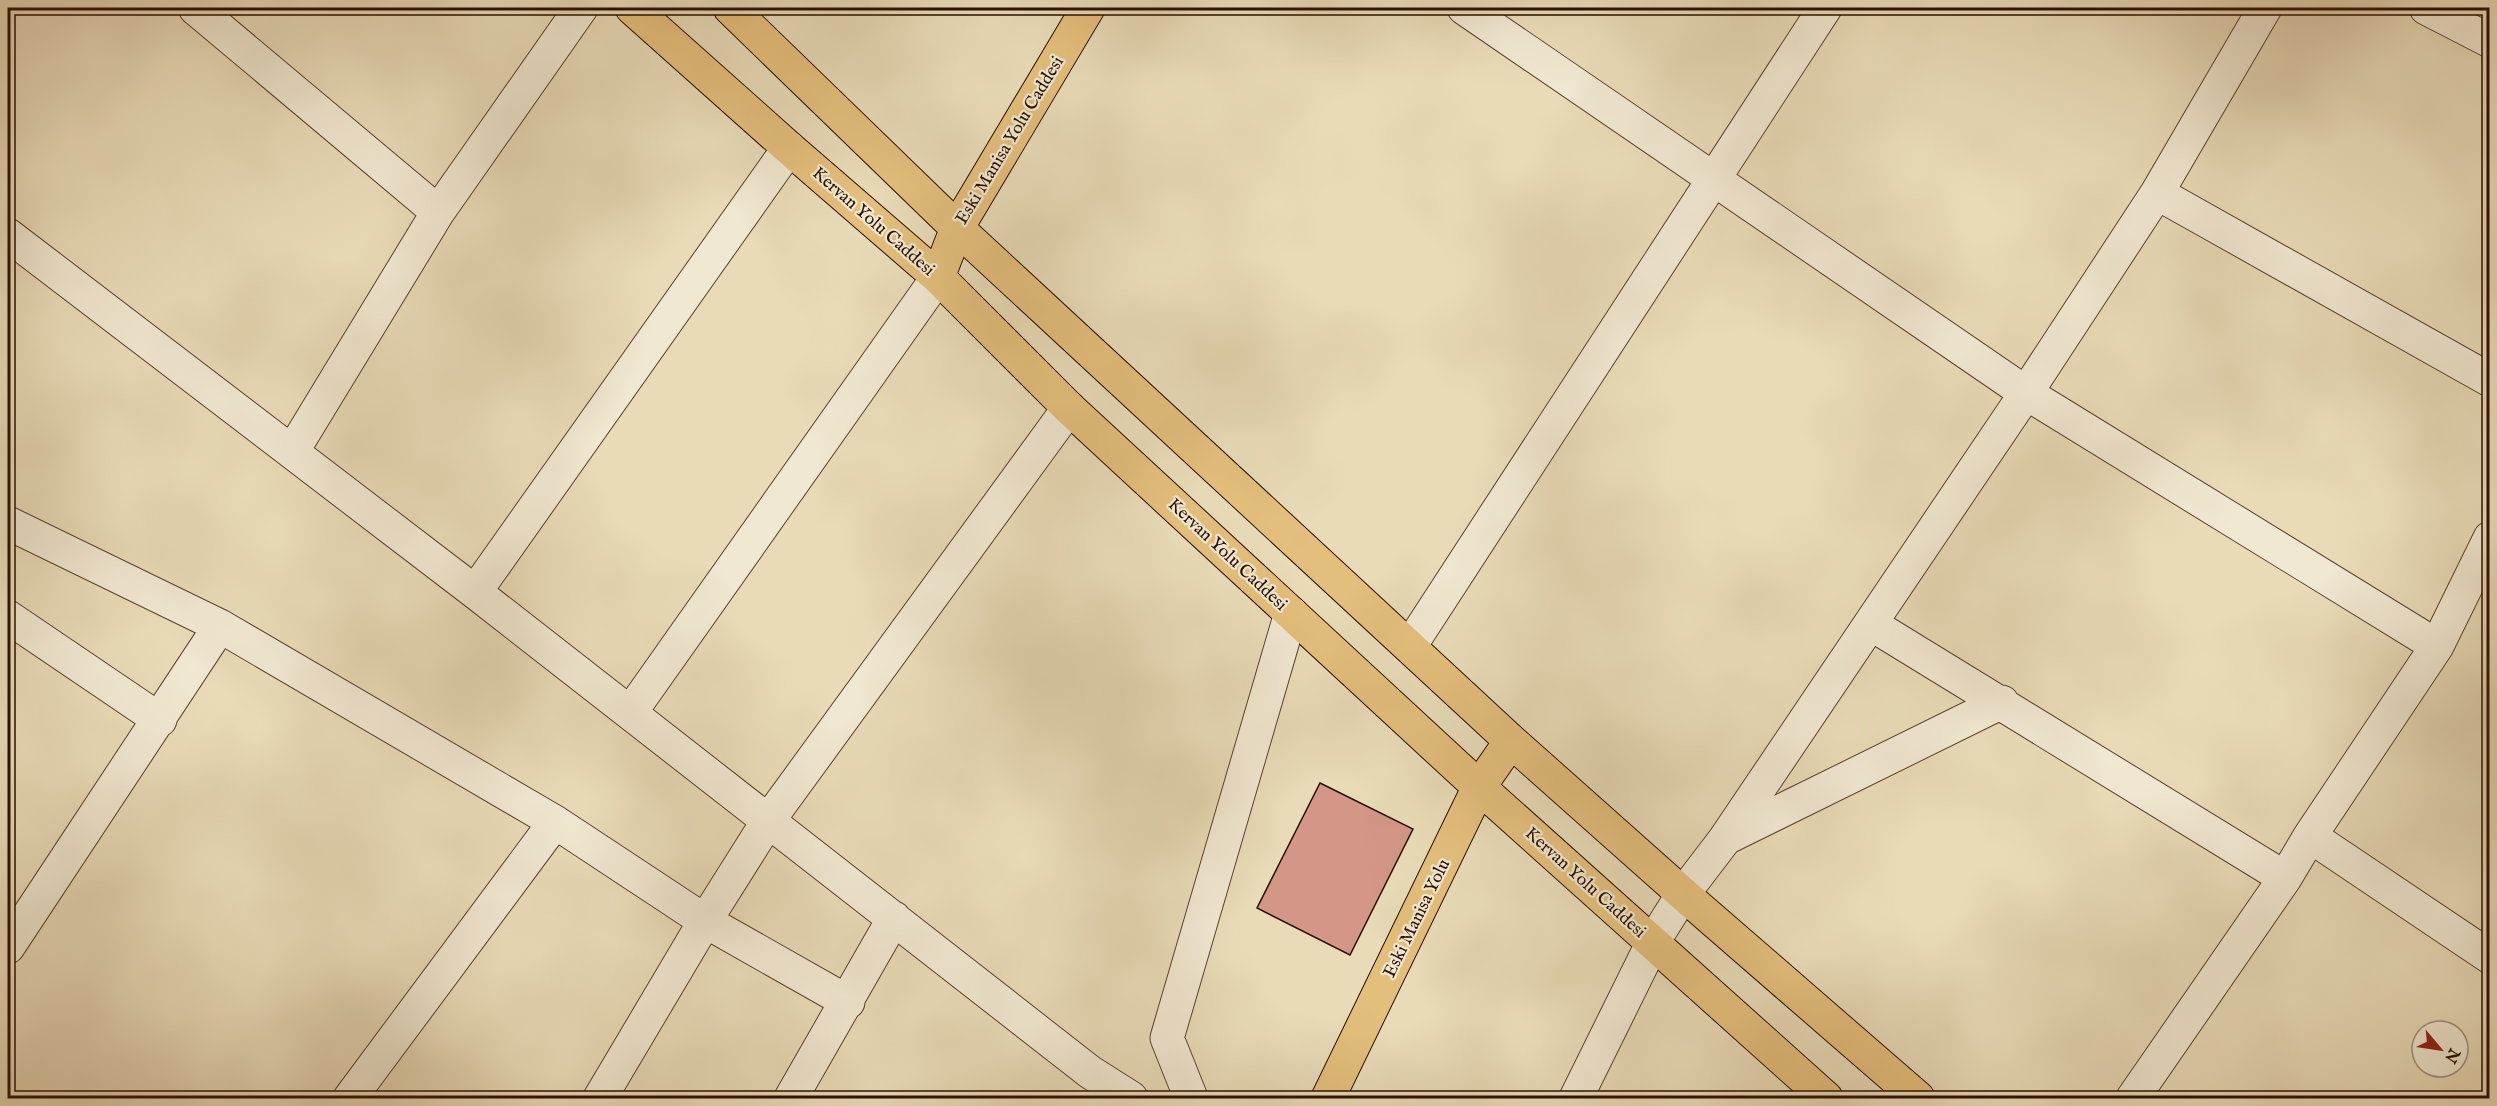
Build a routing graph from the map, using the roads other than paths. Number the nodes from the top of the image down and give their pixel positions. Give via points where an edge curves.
1 (195, 8) edge
2 (581, 8) edge
3 (632, 8) edge
4 (730, 8) edge
5 (1088, 8) edge
6 (1464, 8) edge
7 (1825, 8) edge
8 (2265, 8) edge
9 (2426, 8) edge
10 (2490, 41) edge
11 (789, 148) junction
12 (1713, 179) junction
13 (2157, 193) junction
14 (438, 212) junction
15 (957, 228) junction
16 (8, 235) edge
17 (938, 277) junction
18 (2490, 380) edge
19 (2026, 393) junction
20 (1069, 408) junction
21 (292, 452) junction
22 (8, 524) edge
23 (2490, 538) edge
24 (475, 592) junction
25 (1292, 613) junction
26 (8, 617) edge
27 (1871, 624) junction
28 (220, 626) junction
29 (1410, 646) junction
30 (2437, 646) junction
31 (2001, 702) junction
32 (630, 713) junction
33 (160, 720) junction
34 (1511, 741) junction
35 (1479, 787) junction
36 (768, 821) junction
37 (555, 822) junction
38 (2310, 836) junction
39 (1725, 839) junction
40 (2285, 878) junction
41 (1683, 894) junction
42 (894, 918) junction
43 (705, 921) junction
44 (1653, 942) junction
45 (8, 947) edge
46 (2490, 957) edge
47 (848, 1002) junction
48 (350, 1098) edge
49 (600, 1098) edge
50 (791, 1098) edge
51 (1131, 1098) edge
52 (1191, 1098) edge
53 (1328, 1098) edge
54 (1576, 1098) edge
55 (1826, 1098) edge
56 (1918, 1098) edge
57 (2133, 1098) edge

1 - 14 street
2 - 14 street
3 - 11 main road, Kervan Yolu Caddesi
4 - 15 main road
5 - 15 main road, Eski Manisa Yolu Caddesi
6 - 12 street
7 - 12 street
8 - 13 street
9 - 10 street
11 - 17 main road, Kervan Yolu Caddesi
11 - 24 street
12 - 19 street
12 - 29 street
13 - 18 street
13 - 19 street
14 - 21 street
15 - 17 main road, Eski Manisa Yolu Caddesi
15 - 29 main road
16 - 21 street
17 - 20 main road, Kervan Yolu Caddesi
17 - 32 street
19 - 27 street
19 - 30 street
20 - 25 main road, Kervan Yolu Caddesi
20 - 36 street
21 - 24 street
22 - 28 street
23 - 30 street
24 - 32 street
25 - 35 main road, Kervan Yolu Caddesi
25 - 52 street via 1167,1038
26 - 33 street
27 - 31 street
27 - 39 street
28 - 33 street
28 - 37 street
29 - 34 main road
30 - 38 street
31 - 39 street
31 - 40 street
32 - 36 street
33 - 45 street
34 - 35 main road, Eski Manisa Yolu
34 - 41 main road
35 - 44 main road, Kervan Yolu Caddesi
35 - 53 main road, Eski Manisa Yolu
36 - 42 street
36 - 43 street
37 - 43 street
37 - 48 street
38 - 40 street
38 - 46 street
39 - 41 street
40 - 57 street
41 - 44 street
41 - 56 main road
42 - 47 street
42 - 51 street via 1090,1072
43 - 47 street
43 - 49 street
44 - 54 street
44 - 55 main road, Kervan Yolu Caddesi
47 - 50 street

